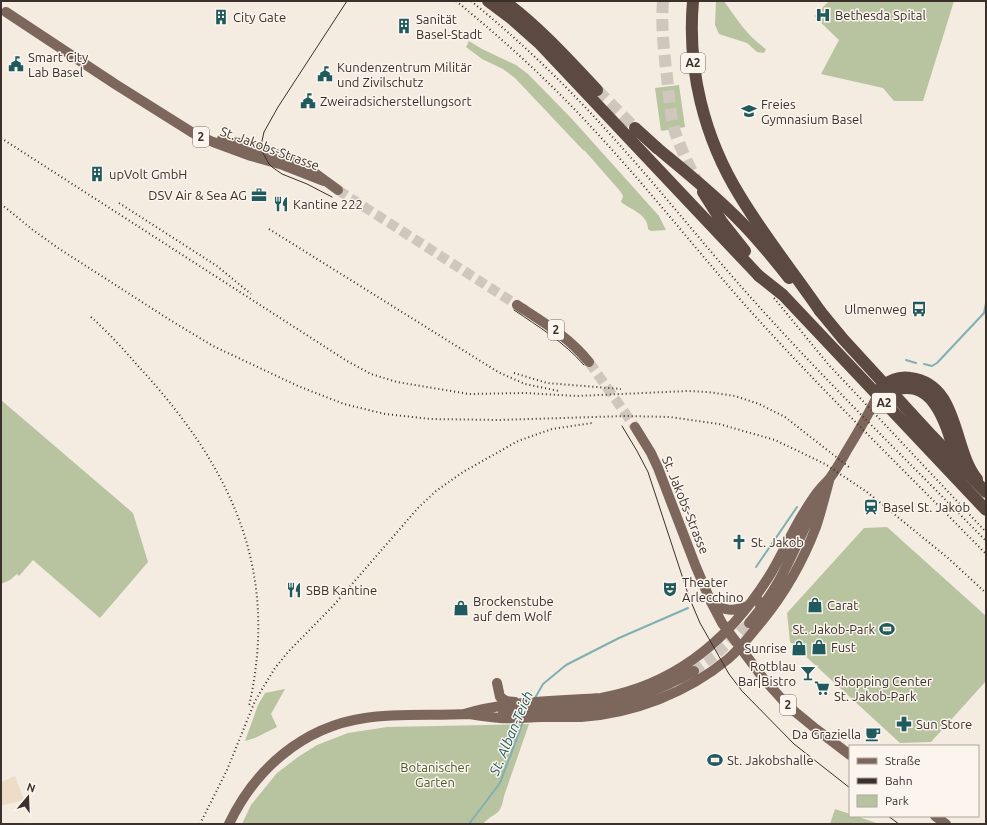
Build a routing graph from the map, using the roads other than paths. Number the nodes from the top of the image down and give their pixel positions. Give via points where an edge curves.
1 (488, 1) edge
2 (504, 1) edge
3 (693, 1) edge
4 (6, 12) dead end
5 (597, 90) tunnel mouth
6 (635, 128) tunnel mouth
7 (338, 190) tunnel mouth
8 (703, 192) tunnel mouth
9 (762, 274) junction
10 (517, 305) tunnel mouth
11 (820, 311) junction
12 (589, 362) tunnel mouth
13 (908, 382) junction
14 (884, 390) joint
15 (635, 427) tunnel mouth
16 (830, 479) junction
17 (986, 489) edge
18 (986, 492) edge
19 (986, 510) edge
20 (986, 514) edge
21 (758, 597) junction
22 (711, 602) junction
23 (748, 606) junction
24 (769, 610) junction
25 (749, 624) tunnel mouth
26 (727, 630) junction
27 (739, 648) junction
28 (694, 671) tunnel mouth
29 (497, 683) dead end
30 (560, 704) junction
31 (516, 708) junction
32 (464, 714) junction
33 (849, 754) edge
34 (936, 817) edge
35 (229, 824) edge
36 (946, 824) edge

1 - 9 highway via 539,43
2 - 5 highway via 547,38
3 - 11 highway, A2 via 694,66 700,102 721,163 739,196
4 - 7 main road, St. Jakobs-Strasse / 2 via 193,133 324,181
6 - 11 highway, bridge via 742,223
8 - 9 highway via 727,229
9 - 19 highway, A2, bridge
10 - 12 main road, 2 via 559,332
11 - 18 highway, A2, bridge
13 - 14 highway via 897,389
13 - 17 highway via 924,382 943,399 951,413 970,468
13 - 20 highway, bridge via 938,408 944,419 961,476 979,507
14 - 16 main road
15 - 22 main road, St. Jakobs-Strasse / 2 via 658,468
16 - 21 main road via 802,516
16 - 24 main road via 812,536 789,582
16 - 25 main road via 778,583
21 - 23 main road
21 - 24 main road, bridge via 761,607
22 - 23 main road via 728,610
22 - 26 main road, St. Jakobs-Strasse / 2
23 - 26 main road
24 - 27 main road
26 - 27 main road, St. Jakobs-Strasse / 2
26 - 30 main road via 692,661 644,687 600,698
27 - 31 main road via 691,684 631,708 599,715 550,717
27 - 33 main road, St. Jakobs-Strasse / 2 via 788,706
28 - 30 main road via 658,689 602,705
29 - 31 main road via 501,698
30 - 31 main road
31 - 32 main road via 485,708
31 - 32 main road via 500,718
32 - 35 main road via 366,718 346,722 317,733 281,754 266,769 246,792
34 - 36 main road

